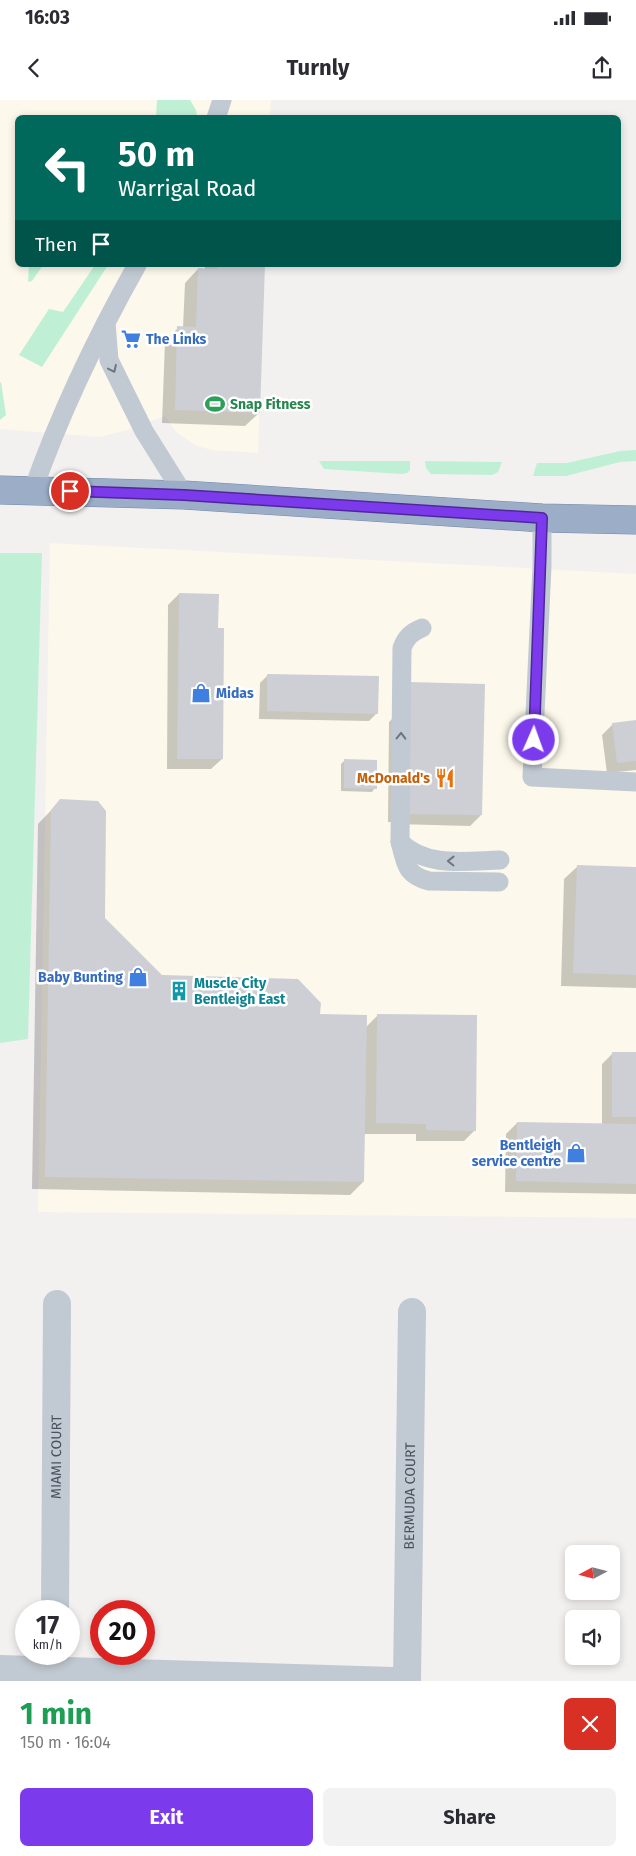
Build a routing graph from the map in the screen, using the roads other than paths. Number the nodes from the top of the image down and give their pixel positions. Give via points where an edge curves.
1 (222, 100) edge
2 (217, 115) edge
3 (136, 267) edge
4 (106, 321) junction
5 (0, 490) edge
6 (34, 490) junction
7 (184, 495) junction
8 (542, 518) junction
9 (636, 520) edge
10 (422, 628) dead end
11 (636, 782) edge
12 (400, 842) junction
13 (500, 860) dead end
14 (499, 882) dead end
15 (57, 1304) dead end
16 (412, 1312) dead end
17 (55, 1600) edge
18 (80, 1663) edge
19 (31, 1665) edge
20 (0, 1669) edge
21 (393, 1681) edge
22 (407, 1681) edge

1 - 2 lane
3 - 4 lane
4 - 6 lane via 53,433
4 -> 7 lane via 109,360 144,431
5 - 6 highway
6 - 7 highway
7 - 8 highway
8 - 9 highway
8 - 11 lane via 532,777
12 -> 10 lane via 402,648 414,631
13 -> 12 lane via 430,860 410,851
12 - 14 lane via 411,874 418,878
15 - 17 street, MIAMI COURT
16 - 22 street, BERMUDA COURT
18 - 21 street
19 - 20 street

